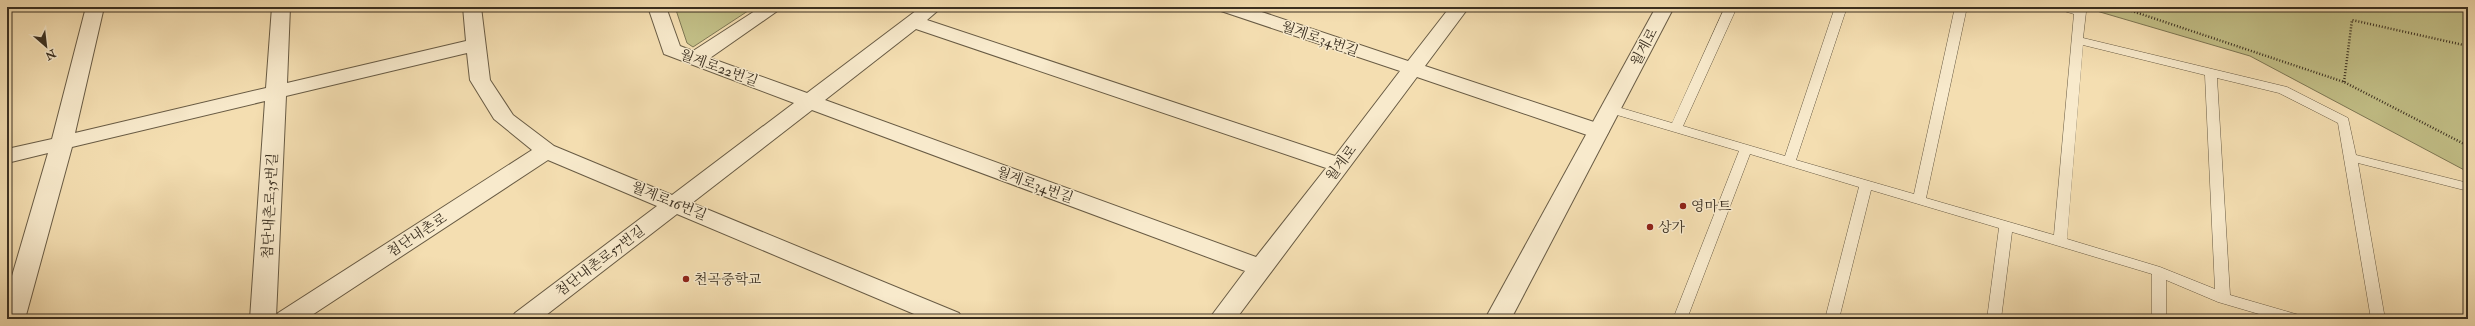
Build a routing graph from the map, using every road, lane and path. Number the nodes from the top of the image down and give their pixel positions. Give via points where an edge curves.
1 (95, 7) edge
2 (281, 7) edge
3 (472, 7) edge
4 (657, 7) edge
5 (774, 7) edge
6 (933, 7) edge
7 (1228, 7) edge
8 (1460, 7) edge
9 (1665, 7) edge
10 (1731, 7) edge
11 (1841, 7) edge
12 (1961, 7) edge
13 (2061, 7) edge
14 (2120, 7) edge
15 (913, 22) junction
16 (2077, 40) junction
17 (475, 45) junction
18 (2468, 46) edge
19 (695, 59) junction
20 (1412, 70) junction
21 (2212, 73) junction
22 (2344, 82) junction
23 (277, 92) junction
24 (809, 101) junction
25 (1610, 109) junction
26 (1676, 128) junction
27 (1598, 131) junction
28 (62, 143) junction
29 (2468, 146) edge
30 (1746, 149) junction
31 (546, 151) junction
32 (7, 156) edge
33 (2349, 156) junction
34 (1789, 162) junction
35 (1340, 165) junction
36 (1866, 184) junction
37 (2468, 187) edge
38 (1919, 200) junction
39 (676, 203) junction
40 (2006, 226) junction
41 (2060, 242) junction
42 (1261, 268) junction
43 (2159, 272) junction
44 (2223, 298) junction
45 (12, 319) edge
46 (263, 319) edge
47 (287, 319) edge
48 (524, 319) edge
49 (950, 319) edge
50 (1222, 319) edge
51 (1498, 319) edge
52 (1680, 319) edge
53 (1832, 319) edge
54 (1994, 319) edge
55 (2159, 319) edge
56 (2294, 319) edge
57 (2378, 319) edge

1 - 28 street
2 - 23 street, 첨단내촌로35번길
3 - 17 street, 월계로16번길
4 - 19 street, 월계로22번길 via 671,50
5 - 19 street
6 - 15 street
7 - 20 street, 월계로34번길
8 - 20 street, 월계로
9 - 25 street, 월계로
10 - 26 lane
11 - 34 lane
12 - 38 lane
13 - 16 lane via 2080,12
14 - 22 path
15 - 24 street
15 - 35 street
16 - 21 lane
16 - 41 lane
17 - 23 street
17 - 31 street, 월계로16번길 via 480,80 505,119
18 - 22 path via 2352,20
19 - 24 street, 월계로22번길
20 - 27 street, 월계로34번길
20 - 35 street, 월계로
21 - 33 lane via 2283,90 2344,121
21 - 44 lane
22 - 29 path
23 - 28 street
23 - 46 street, 첨단내촌로35번길
24 - 39 street
24 - 42 street, 월계로34번길
25 - 26 lane
25 - 27 street, 월계로
26 - 30 lane
27 - 51 street, 월계로
28 - 32 street
28 - 45 street
30 - 34 lane
30 - 52 lane
31 - 39 street, 월계로16번길
31 - 47 street, 첨단내촌로
33 - 37 lane
33 - 57 lane
34 - 36 lane
35 - 42 street, 월계로
36 - 38 lane
36 - 53 lane
38 - 40 lane
39 - 48 street, 첨단내촌로57번길
39 - 49 street, 월계로16번길
40 - 41 lane
40 - 54 lane
41 - 43 lane
42 - 50 street, 월계로
43 - 44 lane
43 - 55 lane
44 - 56 lane

